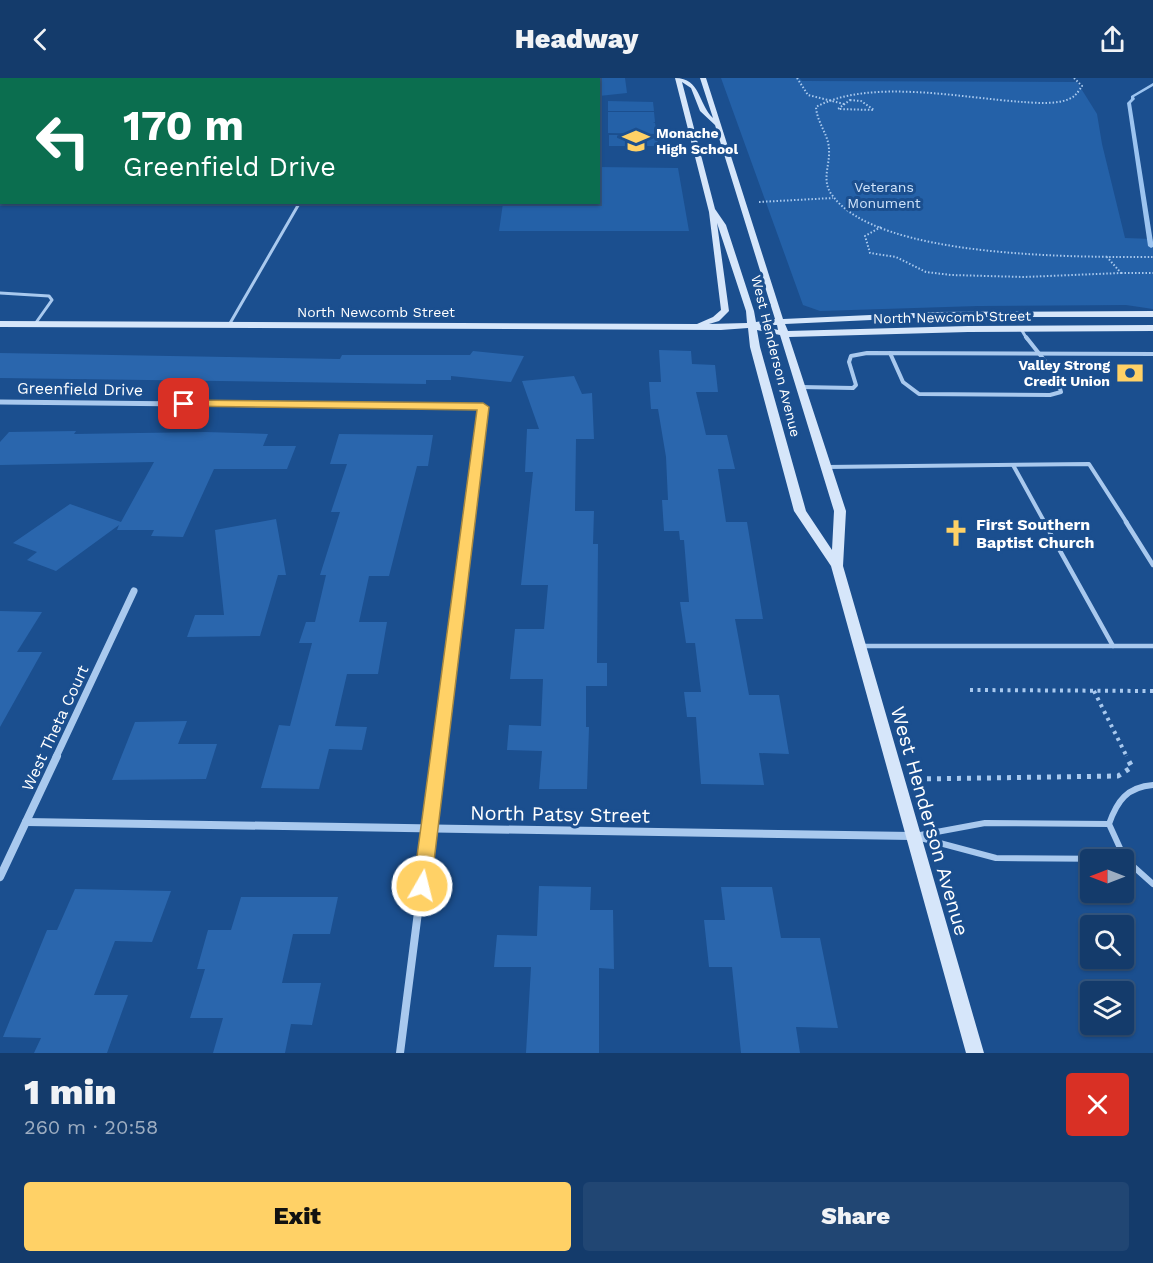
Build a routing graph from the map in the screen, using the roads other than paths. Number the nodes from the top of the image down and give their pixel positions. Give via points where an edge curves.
1 (703, 78) edge
2 (678, 79) edge
3 (717, 124) junction
4 (299, 204) edge
5 (711, 209) junction
6 (0, 293) edge
7 (1128, 313) junction
8 (1153, 314) edge
9 (780, 321) junction
10 (0, 324) edge
11 (35, 324) junction
12 (229, 325) junction
13 (752, 326) junction
14 (673, 327) junction
15 (1153, 328) edge
16 (1021, 329) junction
17 (785, 334) junction
18 (890, 354) junction
19 (1037, 354) junction
20 (1153, 354) edge
21 (801, 387) junction
22 (0, 402) edge
23 (1013, 465) junction
24 (826, 467) junction
25 (1153, 565) edge
26 (837, 566) junction
27 (134, 591) dead end
28 (859, 646) junction
29 (1113, 646) junction
30 (1153, 646) edge
31 (1153, 785) edge
32 (26, 822) junction
33 (1109, 824) junction
34 (430, 829) junction
35 (913, 836) junction
36 (1120, 849) edge
37 (1080, 859) edge
38 (1134, 867) edge
39 (0, 877) edge
40 (1153, 884) edge
41 (400, 1053) edge
42 (975, 1053) edge

1 - 3 main road, West Henderson Avenue
2 - 3 main road via 690,82 706,118
2 - 5 main road, West Henderson Avenue
3 - 9 main road, West Henderson Avenue
4 - 12 lane
5 - 13 main road, West Henderson Avenue via 722,225
5 - 14 main road via 725,311 716,319
6 - 11 lane via 49,296 52,300
7 - 8 main road, North Newcomb Street
7 - 9 main road, North Newcomb Street via 984,313
7 - 16 main road via 1099,320 1044,321
9 - 13 main road, North Newcomb Street
9 - 17 main road, West Henderson Avenue
10 - 11 main road, North Newcomb Street
11 - 12 main road, North Newcomb Street
12 - 14 main road, North Newcomb Street
13 - 14 main road, North Newcomb Street
13 - 17 main road, North Newcomb Street
13 - 26 main road, West Henderson Avenue via 800,511
15 - 16 main road, North Newcomb Street
16 - 17 main road, North Newcomb Street
16 - 19 lane
17 - 21 main road, West Henderson Avenue
18 - 19 lane
18 - 19 lane via 907,389 919,394 1061,392 1052,370
18 - 21 lane via 851,356 856,385 853,388
19 - 20 lane
21 - 24 main road, West Henderson Avenue
22 - 34 street, Greenfield Drive via 483,407
23 - 24 lane
23 - 25 lane via 1089,464
23 - 29 lane
24 - 26 main road, West Henderson Avenue via 840,511
26 - 28 main road, West Henderson Avenue
27 - 32 street, West Theta Court
28 - 29 lane
28 - 35 main road, West Henderson Avenue
29 - 30 lane
31 - 33 lane via 1129,790 1117,802
32 - 34 street, North Patsy Street
32 - 39 street, West Theta Court
33 - 35 lane via 985,823
33 - 36 lane
34 - 35 street, North Patsy Street
34 - 41 street
35 - 37 lane via 996,858
35 - 42 main road, West Henderson Avenue
38 - 40 lane

